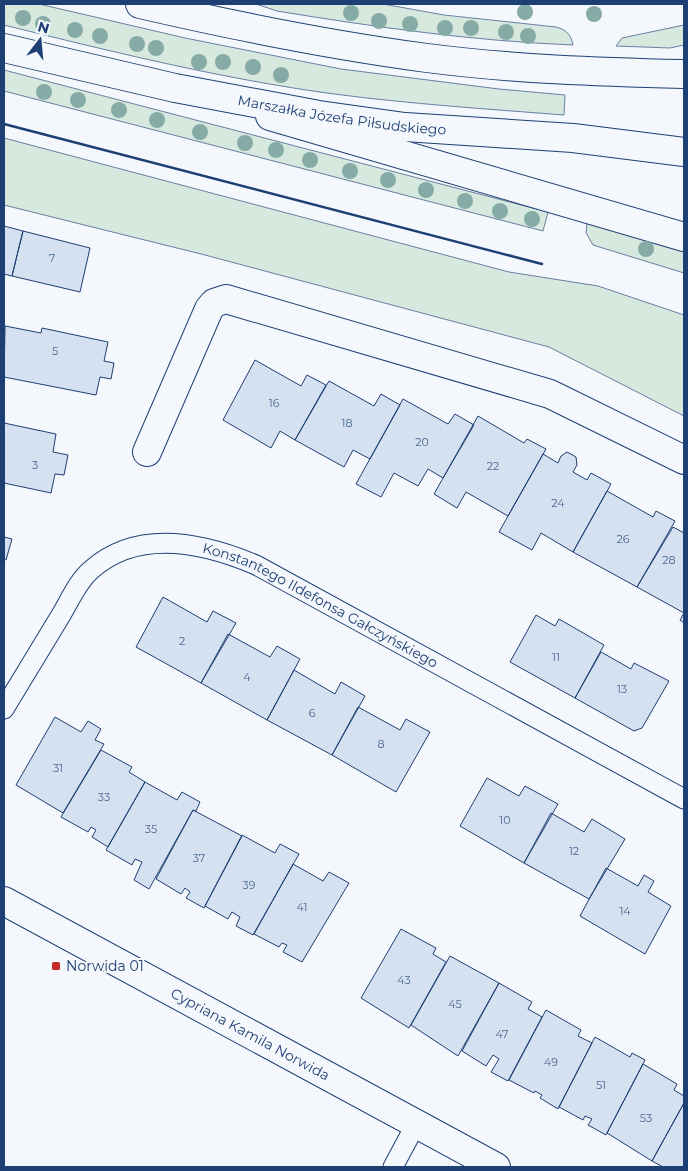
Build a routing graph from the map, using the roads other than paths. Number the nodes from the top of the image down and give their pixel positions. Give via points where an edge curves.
1 (140, 4) edge
2 (4, 48) edge
3 (684, 74) edge
4 (175, 88) junction
5 (684, 152) edge
6 (684, 237) edge
7 (147, 452) dead end
8 (684, 460) edge
9 (4, 709) edge
10 (684, 799) edge
11 (4, 901) edge
12 (416, 1124) junction
13 (393, 1167) edge
14 (496, 1167) edge

1 - 3 street via 247,29 428,58 585,71
2 - 4 street, Marszałka Józefa Piłsudskiego
4 - 5 street, Marszałka Józefa Piłsudskiego via 319,115 405,127 573,138
4 - 6 street
7 - 8 street via 209,309 214,303 226,299 550,394
9 - 10 lane, Konstantego Ildefonsa Gałczyńskiego via 90,571 122,552 143,545 161,542 198,545 256,565
11 - 12 street, Cypriana Kamila Norwida
12 - 13 lane
12 - 14 street, Cypriana Kamila Norwida

